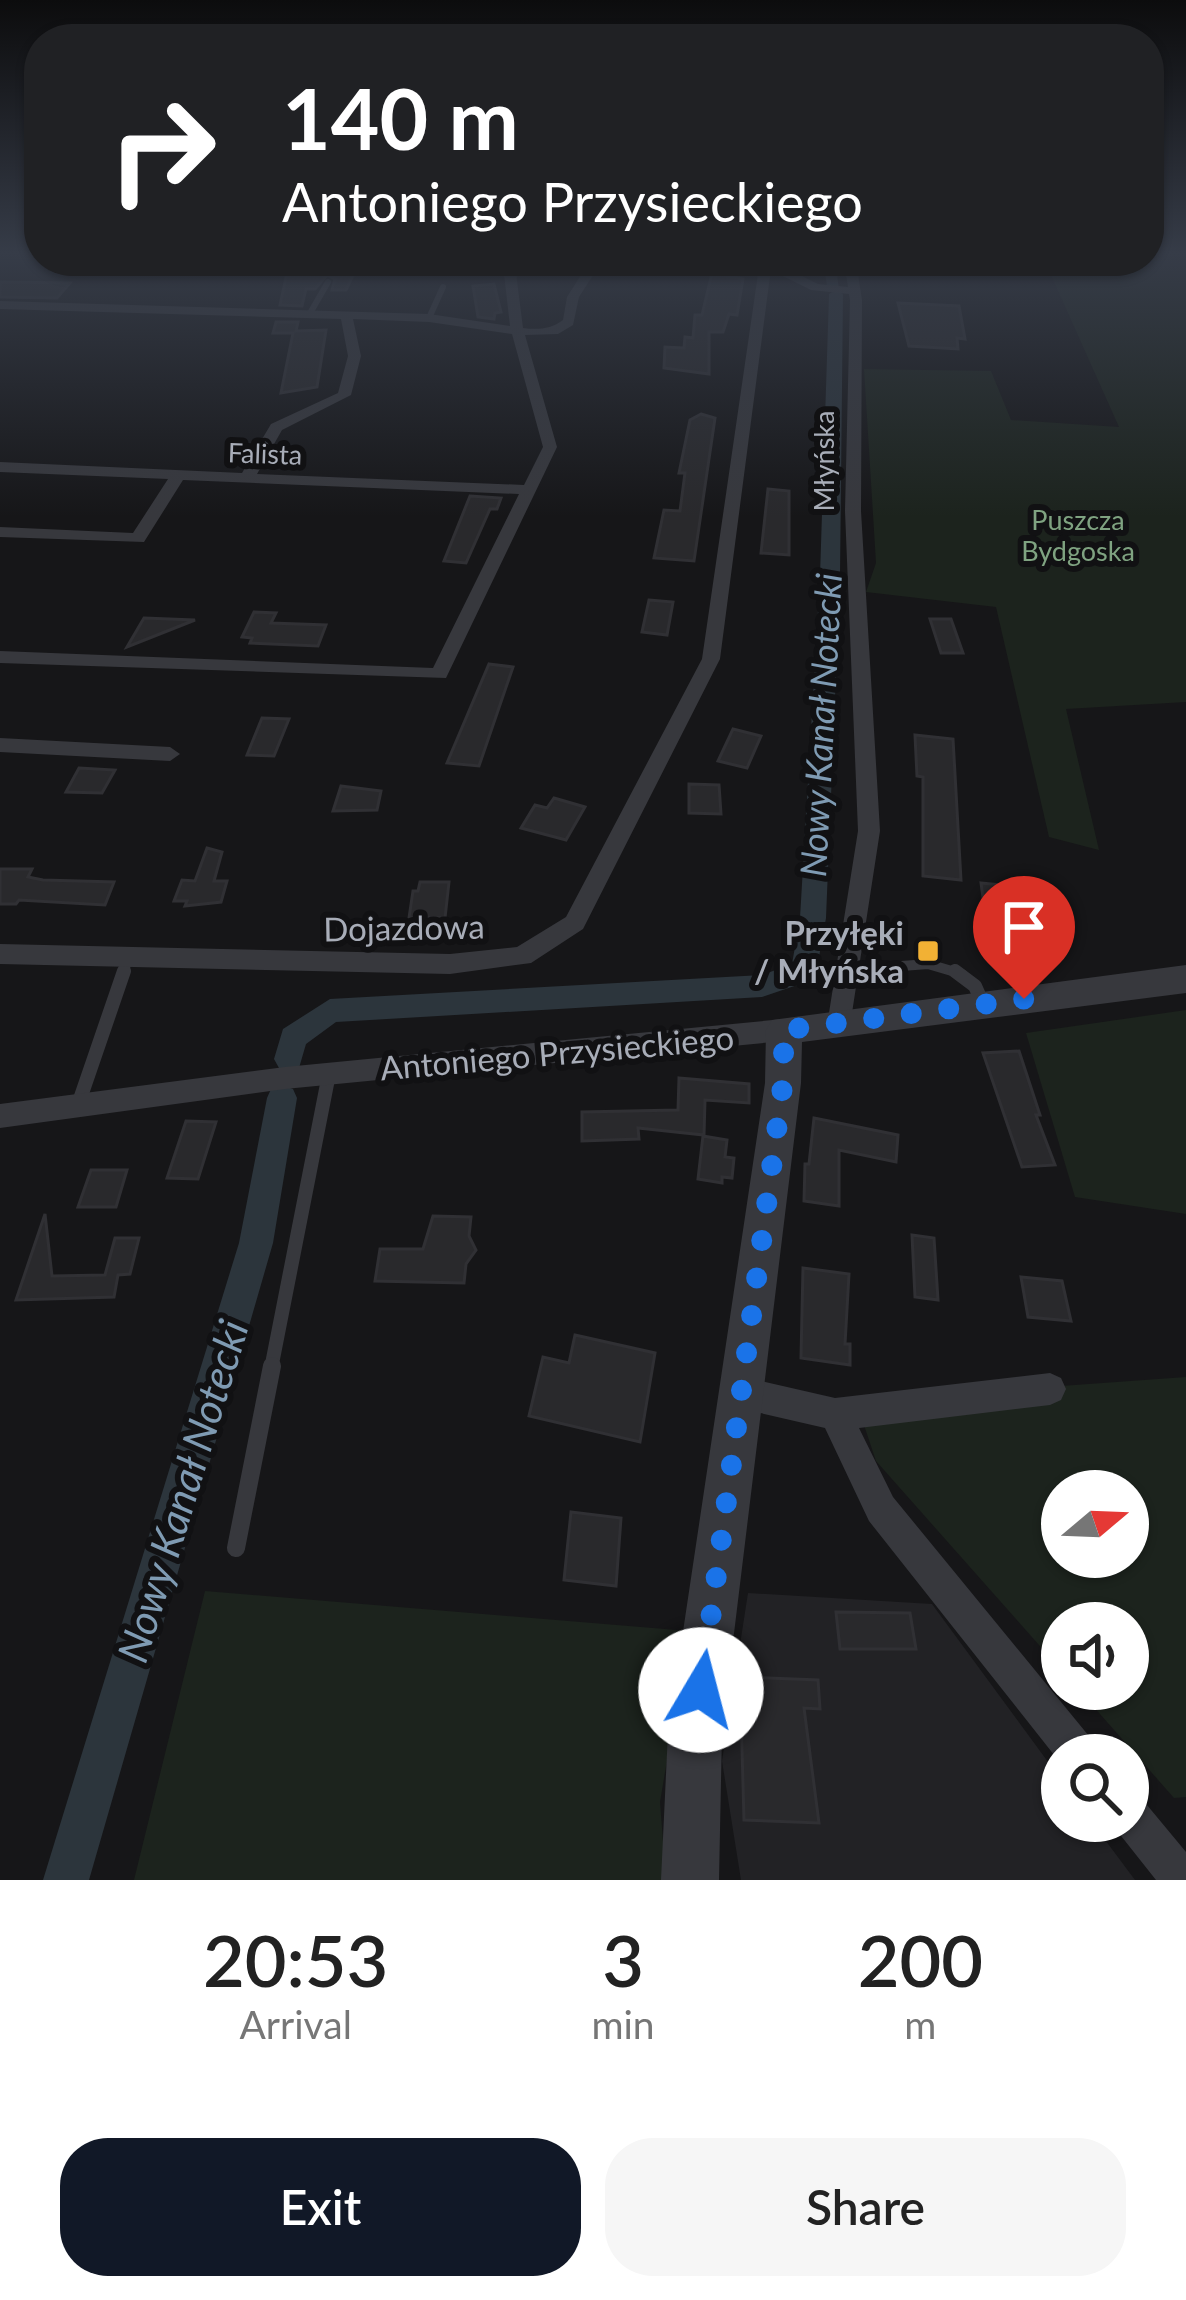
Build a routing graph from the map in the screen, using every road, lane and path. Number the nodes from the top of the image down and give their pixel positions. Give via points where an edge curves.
1 (357, 342) edge
2 (521, 342) edge
3 (755, 342) edge
4 (854, 342) edge
5 (0, 467) edge
6 (178, 475) junction
7 (248, 476) junction
8 (529, 490) junction
9 (0, 532) edge
10 (0, 657) edge
11 (0, 745) edge
12 (170, 754) dead end
13 (0, 954) edge
14 (128, 958) junction
15 (849, 970) junction
16 (1186, 979) edge
17 (983, 1004) junction
18 (841, 1019) junction
19 (784, 1030) junction
20 (329, 1074) junction
21 (78, 1106) junction
22 (0, 1116) edge
23 (1050, 1389) dead end
24 (743, 1393) junction
25 (835, 1414) junction
26 (236, 1548) dead end
27 (1062, 1734) edge
28 (1149, 1839) edge
29 (690, 1880) edge
30 (1183, 1880) edge

1 - 7 street via 344,395 276,427
2 - 8 street via 550,447
3 - 14 street, Dojazdowa via 711,659 574,923 522,956 450,964
4 - 15 street, Młyńska via 868,831
5 - 6 street, Falista
6 - 7 street, Falista
6 - 9 street via 139,538
7 - 8 street, Falista
8 - 10 street via 439,674
11 - 12 street
13 - 14 street, Dojazdowa
14 - 21 lane
15 - 17 lane via 962,968
15 - 18 street, Młyńska
16 - 17 street, Antoniego Przysieckiego
17 - 18 street, Antoniego Przysieckiego
18 - 19 street, Antoniego Przysieckiego
19 - 20 street, Antoniego Przysieckiego
19 - 24 street
20 - 21 street, Antoniego Przysieckiego
20 - 26 lane
21 - 22 street, Antoniego Przysieckiego
23 - 25 street
24 - 25 street
24 - 29 street via 695,1732
25 - 27 street via 881,1509
28 - 30 street

